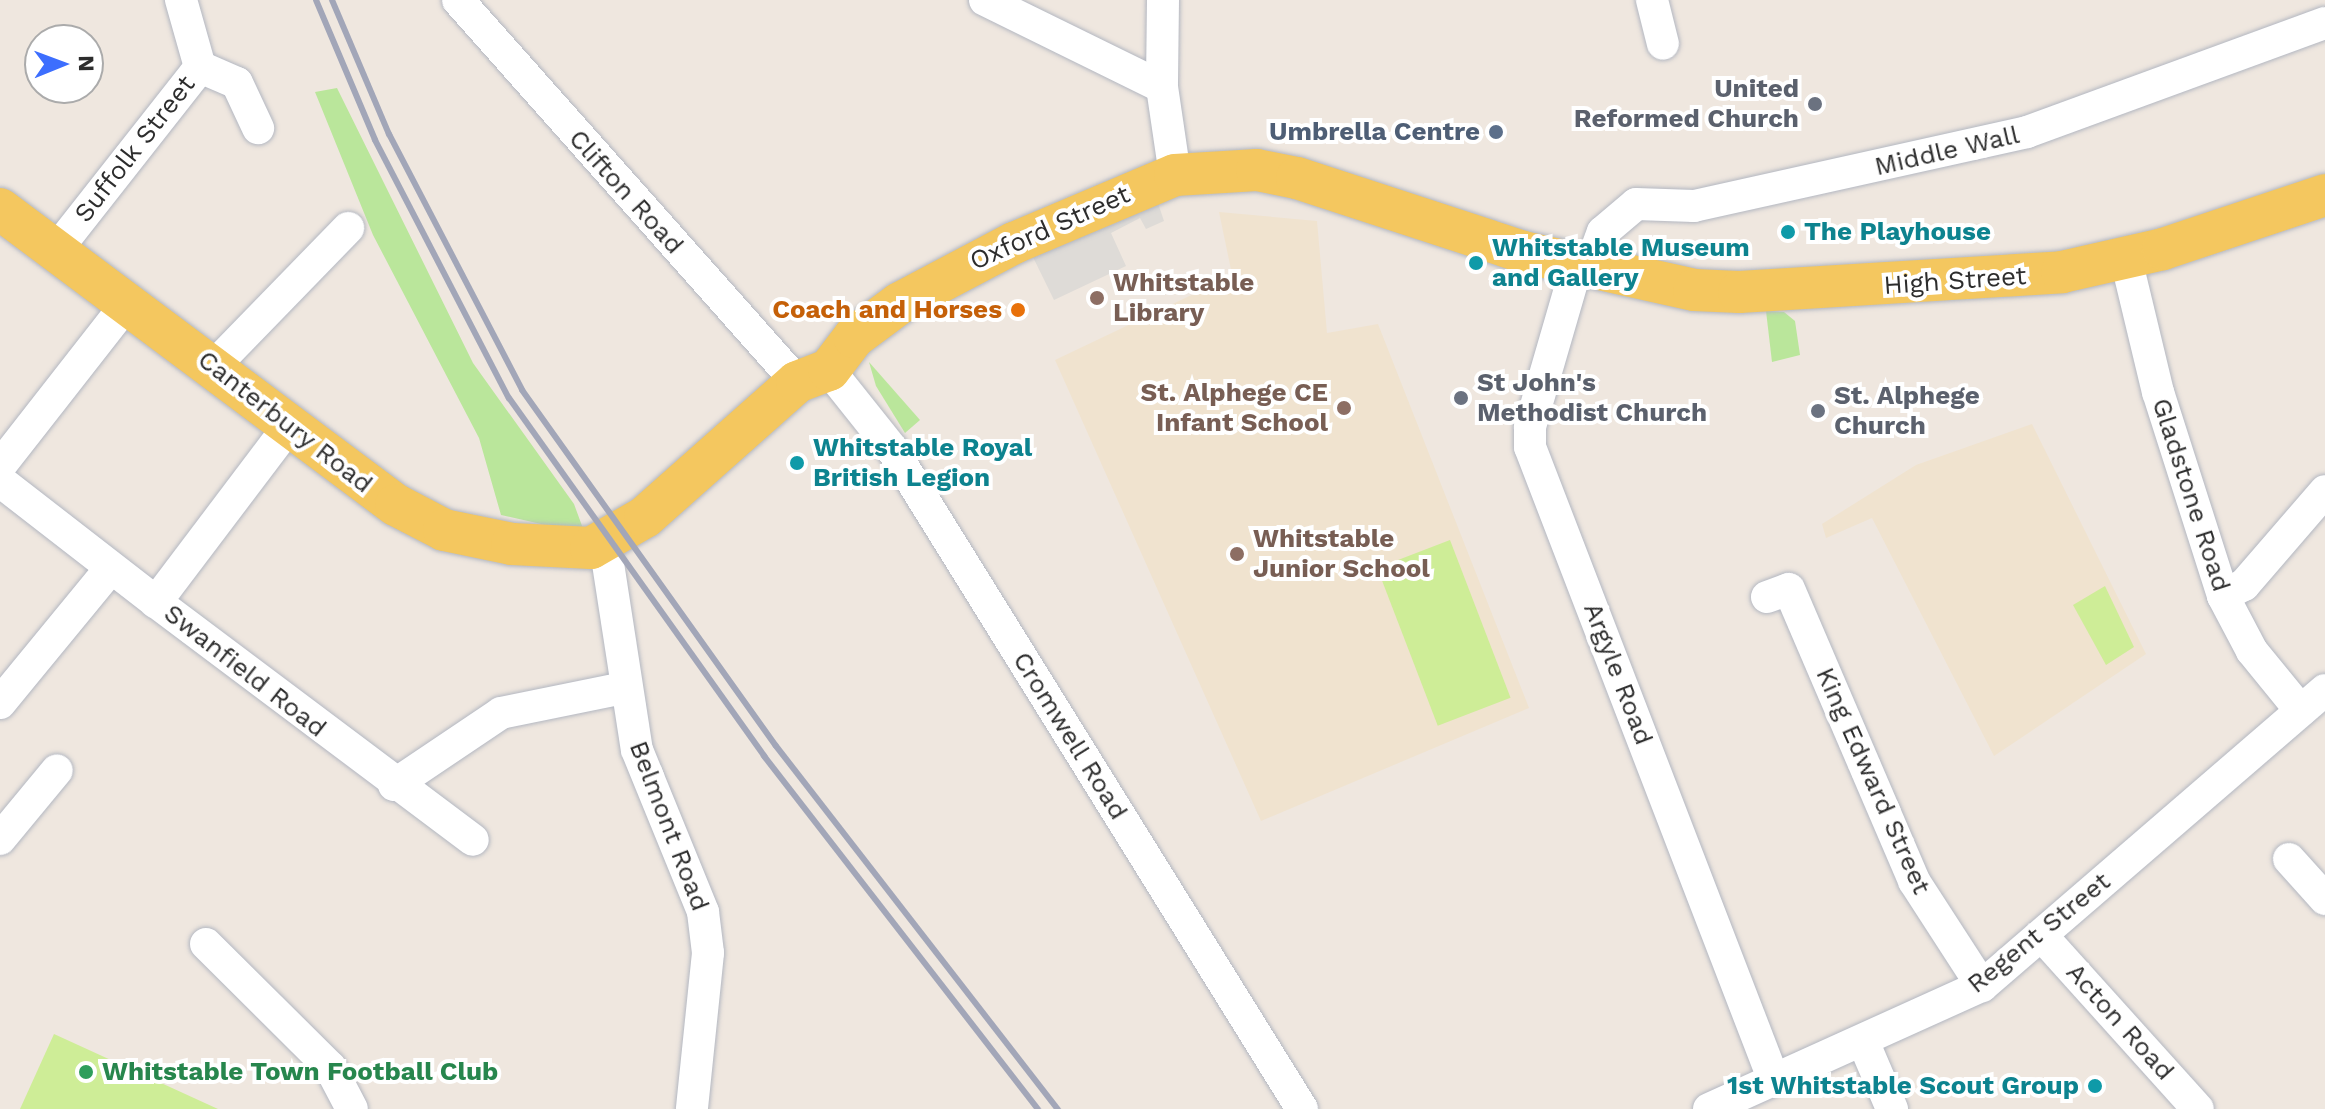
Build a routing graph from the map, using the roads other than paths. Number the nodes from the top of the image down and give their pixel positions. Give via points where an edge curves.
1 (181, 0) edge
2 (458, 0) edge
3 (985, 0) edge
4 (1163, 0) edge
5 (1652, 0) edge
6 (2316, 16) edge
7 (1663, 44) dead end
8 (200, 67) junction
9 (1162, 87) junction
10 (258, 128) dead end
11 (1175, 175) junction
12 (2325, 195) edge
13 (0, 209) edge
14 (348, 228) dead end
15 (57, 249) junction
16 (2126, 259) junction
17 (1583, 266) junction
18 (129, 301) junction
19 (213, 367) junction
20 (813, 376) junction
21 (289, 426) junction
22 (0, 466) edge
23 (0, 481) edge
24 (2325, 491) edge
25 (605, 544) junction
26 (111, 568) junction
27 (2223, 596) junction
28 (1767, 597) dead end
29 (156, 602) junction
30 (624, 688) junction
31 (2313, 700) edge
32 (0, 703) edge
33 (57, 770) dead end
34 (394, 785) junction
35 (12, 799) edge
36 (0, 839) edge
37 (473, 840) dead end
38 (2289, 859) dead end
39 (2325, 899) edge
40 (2042, 936) junction
41 (206, 944) dead end
42 (1982, 986) junction
43 (1863, 1041) junction
44 (1773, 1078) junction
45 (352, 1109) edge
46 (692, 1109) edge
47 (1302, 1109) edge
48 (1709, 1109) edge
49 (1892, 1109) edge
50 (2198, 1109) edge

1 - 8 street, Suffolk Street
2 - 20 street, Clifton Road
3 - 9 street
4 - 9 street
5 - 7 street
6 - 17 street, Middle Wall via 2027,132 1694,206 1636,204 1603,232
8 - 10 street via 237,83
8 - 15 street, Suffolk Street
9 - 11 street
11 - 17 main road, Oxford Street via 1257,170 1297,178 1523,252
11 - 20 main road, Oxford Street via 947,274 854,337
12 - 16 main road, High Street
13 - 15 main road, Canterbury Road
14 - 19 street
15 - 18 main road, Canterbury Road
16 - 17 main road, High Street via 1996,279 1755,292 1694,290
16 - 27 street, Gladstone Road via 2158,392
17 - 44 street, Argyle Road via 1530,427 1530,447
18 - 19 main road, Canterbury Road
18 - 22 street
19 - 21 main road, Canterbury Road
20 - 25 main road, Oxford Street via 645,517
20 - 47 street, Cromwell Road via 892,449
21 - 25 main road, Canterbury Road via 371,490 444,530 512,544
21 - 29 street, Swanfield Road
23 - 26 street
24 - 27 street via 2244,585
25 - 30 street, Belmont Road
26 - 29 street
26 - 32 street
27 - 31 street, Gladstone Road via 2252,651
28 - 42 street, King Edward Street via 1789,589 1914,881
29 - 34 street, Swanfield Road
30 - 34 street via 501,713
30 - 46 street, Belmont Road via 637,750 703,912 708,953
31 - 40 street, Regent Street
33 - 35 street
34 - 37 street, Swanfield Road
35 - 36 street
38 - 39 street
40 - 42 street, Regent Street
40 - 50 street, Acton Road
41 - 45 street via 330,1067
42 - 43 street, Regent Street
43 - 44 street, Regent Street
43 - 49 street
44 - 48 street, Regent Street

